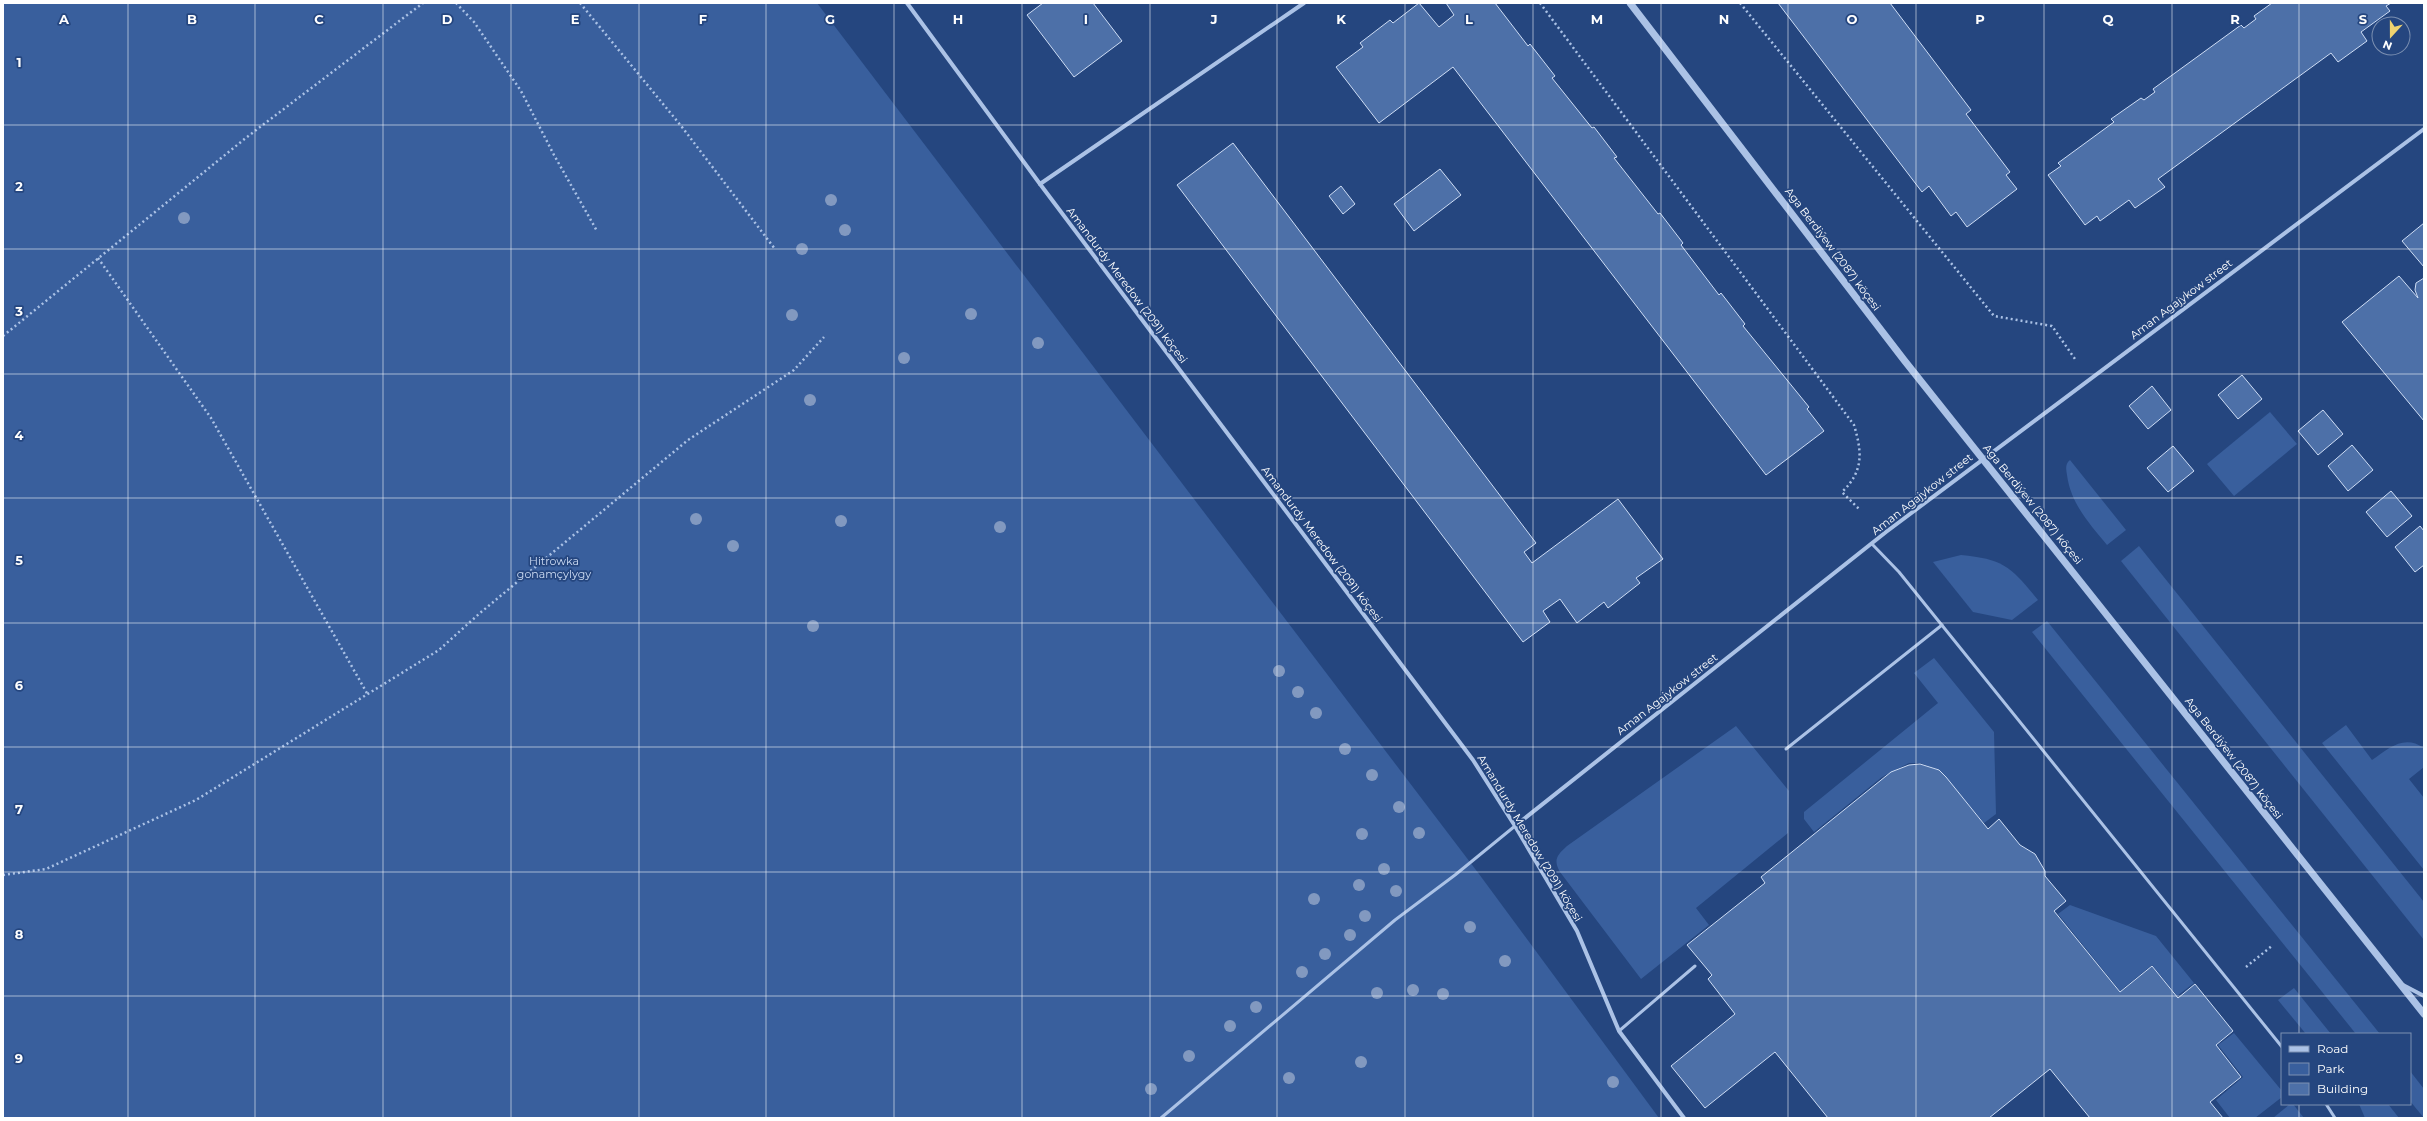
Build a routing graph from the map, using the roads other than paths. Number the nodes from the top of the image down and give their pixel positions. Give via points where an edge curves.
1 (907, 3) edge
2 (1304, 3) edge
3 (1630, 3) edge
4 (2424, 129) edge
5 (1040, 184) junction
6 (1982, 458) junction
7 (1872, 544) junction
8 (1942, 625) junction
9 (1786, 749) dead end
10 (1515, 826) junction
11 (1695, 966) dead end
12 (2399, 983) junction
13 (2424, 996) edge
14 (2424, 1014) edge
15 (1619, 1031) junction
16 (2281, 1046) edge
17 (2327, 1105) edge
18 (1161, 1118) edge
19 (1684, 1118) edge
20 (2335, 1118) edge

1 - 5 street, Amandurdy Meredow (2091) köçesi
2 - 5 street
3 - 6 street, Aga Berdiýew (2087) köçesi
4 - 6 street, Aman Agajykow street
5 - 10 street, Amandurdy Meredow (2091) köçesi via 1473,760
6 - 7 street, Aman Agajykow street
6 - 12 street, Aga Berdiýew (2087) köçesi
7 - 8 lane via 1899,572
7 - 10 street, Aman Agajykow street
8 - 9 lane
8 - 16 lane
10 - 15 street, Amandurdy Meredow (2091) köçesi via 1577,931
10 - 18 lane via 1395,920
11 - 15 lane
12 - 13 street
12 - 14 street, Aga Berdiýew (2087) köçesi
15 - 19 street, Amandurdy Meredow (2091) köçesi
17 - 20 lane

